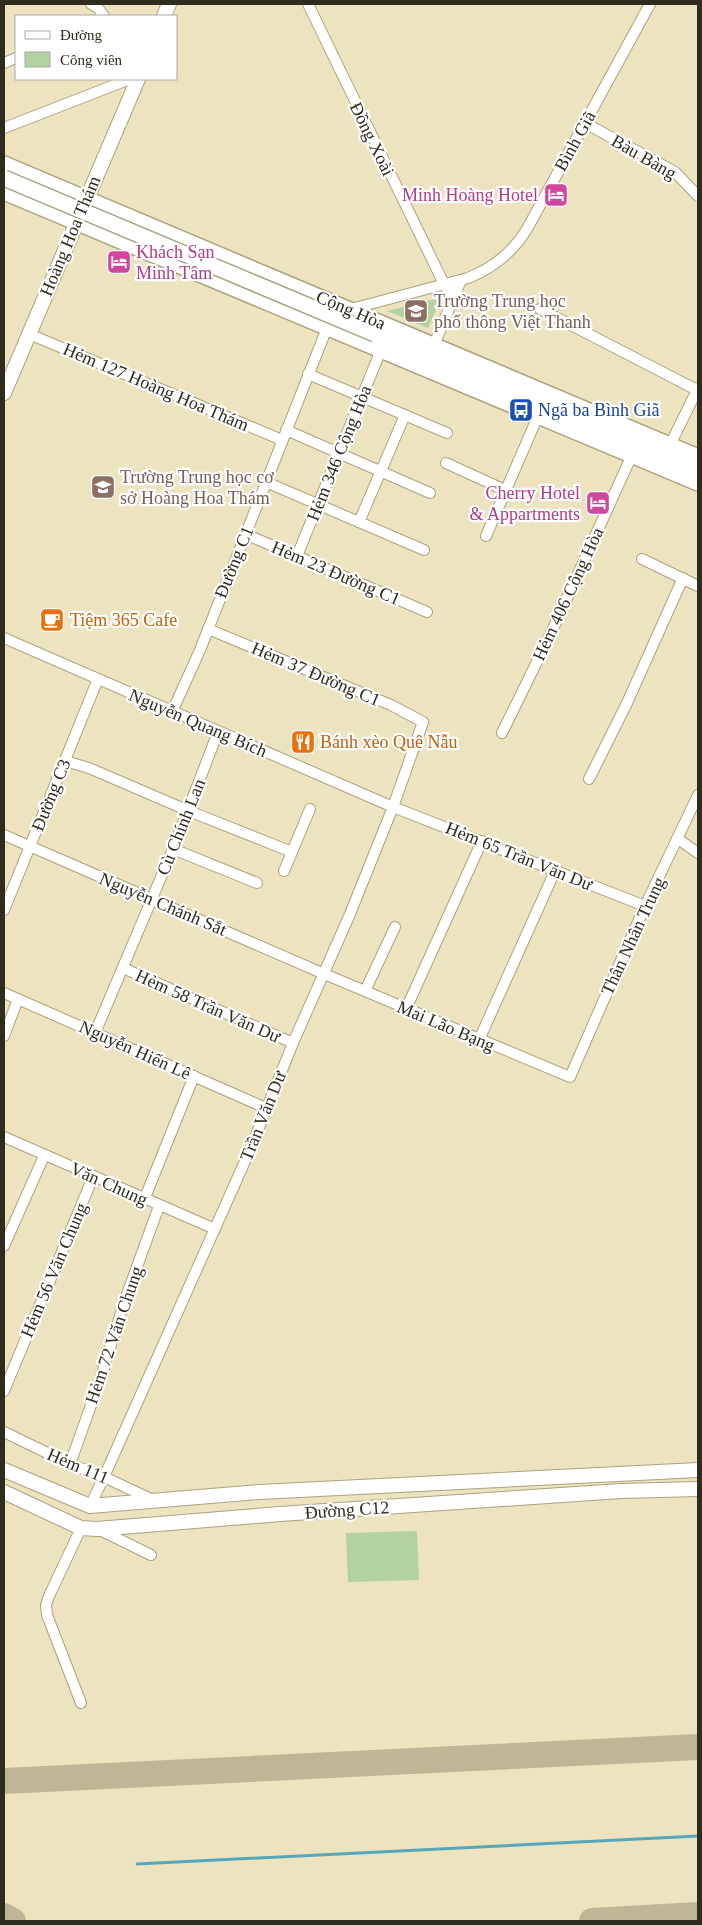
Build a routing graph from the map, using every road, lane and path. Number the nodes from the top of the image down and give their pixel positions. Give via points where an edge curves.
1 (91, 4) edge
2 (308, 4) edge
3 (650, 4) edge
4 (103, 15) edge
5 (127, 80) edge
6 (138, 80) edge
7 (584, 123) junction
8 (4, 128) edge
9 (4, 164) edge
10 (24, 172) junction
11 (4, 178) edge
12 (9, 194) edge
13 (698, 196) edge
14 (86, 198) junction
15 (76, 222) junction
16 (151, 225) junction
17 (140, 250) junction
18 (461, 280) junction
19 (444, 284) junction
20 (453, 298) junction
21 (351, 309) junction
22 (540, 309) dead end
23 (328, 328) junction
24 (29, 334) junction
25 (434, 345) junction
26 (381, 350) junction
27 (308, 374) junction
28 (697, 389) edge
29 (4, 393) edge
30 (362, 397) junction
31 (405, 415) junction
32 (538, 416) junction
33 (447, 433) dead end
34 (284, 435) junction
35 (670, 445) junction
36 (339, 453) junction
37 (632, 455) junction
38 (698, 457) edge
39 (446, 463) dead end
40 (698, 470) edge
41 (381, 471) junction
42 (266, 482) junction
43 (698, 483) edge
44 (506, 490) junction
45 (430, 493) dead end
46 (318, 505) junction
47 (359, 522) junction
48 (246, 534) junction
49 (486, 536) dead end
50 (424, 550) dead end
51 (297, 556) junction
52 (642, 559) dead end
53 (683, 578) junction
54 (698, 586) edge
55 (427, 612) dead end
56 (208, 629) junction
57 (4, 638) edge
58 (98, 679) junction
59 (172, 712) junction
60 (423, 722) joint
61 (218, 732) junction
62 (502, 733) dead end
63 (65, 761) junction
64 (590, 779) dead end
65 (698, 795) edge
66 (393, 806) junction
67 (310, 808) dead end
68 (189, 811) junction
69 (4, 835) edge
70 (678, 839) junction
71 (482, 841) junction
72 (30, 847) junction
73 (173, 849) junction
74 (292, 852) junction
75 (698, 853) edge
76 (284, 871) dead end
77 (555, 871) junction
78 (257, 883) dead end
79 (152, 900) junction
80 (645, 906) junction
81 (4, 910) edge
82 (395, 927) dead end
83 (123, 968) junction
84 (322, 973) junction
85 (365, 991) junction
86 (4, 993) edge
87 (18, 999) junction
88 (406, 1009) junction
89 (95, 1033) junction
90 (4, 1036) edge
91 (479, 1040) junction
92 (293, 1043) junction
93 (194, 1076) junction
94 (570, 1077) joint
95 (266, 1108) junction
96 (4, 1138) edge
97 (44, 1156) junction
98 (93, 1178) junction
99 (144, 1200) junction
100 (159, 1206) junction
101 (215, 1230) junction
102 (4, 1246) edge
103 (4, 1391) edge
104 (4, 1432) edge
105 (70, 1464) junction
106 (4, 1470) edge
107 (698, 1470) edge
108 (104, 1476) junction
109 (698, 1489) edge
110 (4, 1492) edge
111 (153, 1500) junction
112 (90, 1506) junction
113 (81, 1528) junction
114 (97, 1529) junction
115 (151, 1555) dead end
116 (81, 1702) dead end

1 - 4 street
2 - 19 street, Đồng Xoài
3 - 7 street, Bình Giã
5 - 8 street
6 - 14 main road, Hoàng Hoa Thám
7 - 13 street, Bàu Bàng via 675,172
7 - 18 street, Bình Giã via 515,246 501,260
9 - 10 main road, Cộng Hòa
10 - 12 main road
10 - 14 main road, Cộng Hòa
11 - 40 main road, Cộng Hòa, bridge
12 - 15 main road, Cộng Hòa
14 - 15 main road, Hoàng Hoa Thám
14 - 16 main road, Cộng Hòa
15 - 17 main road, Cộng Hòa
15 - 24 main road, Hoàng Hoa Thám
16 - 17 main road
16 - 21 main road, Cộng Hòa
17 - 23 main road, Cộng Hòa
18 - 19 street, Bình Giã
18 - 20 street
19 - 20 street, Đồng Xoài
19 - 21 street, Bình Giã
20 - 25 street
21 - 25 main road, Cộng Hòa
22 - 28 street
23 - 26 main road, Cộng Hòa
23 - 27 street, Đường C1
24 - 29 main road, Hoàng Hoa Thám
24 - 34 street, Hẻm 127 Hoàng Hoa Thám
25 - 35 main road, Cộng Hòa
26 - 30 street, Hẻm 346 Cộng Hòa
26 - 32 main road, Cộng Hòa
27 - 30 street
27 - 34 street, Đường C1
28 - 35 street
30 - 31 street
30 - 36 street, Hẻm 346 Cộng Hòa
31 - 33 street
31 - 41 street
32 - 37 main road, Cộng Hòa
32 - 44 street
34 - 36 street, Hẻm 127 Hoàng Hoa Thám
34 - 42 street, Đường C1
35 - 38 main road, Cộng Hòa
36 - 41 street, Hẻm 127 Hoàng Hoa Thám
36 - 46 street, Hẻm 346 Cộng Hòa
37 - 43 main road, Cộng Hòa
37 - 62 street, Hẻm 406 Cộng Hòa
39 - 44 street
41 - 45 street, Hẻm 127 Hoàng Hoa Thám
41 - 47 street
42 - 46 street
42 - 48 street, Đường C1
44 - 49 street
46 - 47 street
46 - 51 street, Hẻm 346 Cộng Hòa
47 - 50 street
48 - 51 street, Hẻm 23 Đường C1
48 - 56 street, Đường C1
51 - 55 street, Hẻm 23 Đường C1
52 - 53 street
53 - 54 street
53 - 64 street
56 - 59 street, Đường C1
56 - 60 street, Hẻm 37 Đường C1 via 391,705
57 - 58 street, Nguyễn Quang Bích
58 - 59 street, Nguyễn Quang Bích
58 - 63 street, Đường C3
59 - 61 street, Nguyễn Quang Bích
60 - 66 street, Trần Văn Dư
61 - 66 street, Nguyễn Quang Bích
61 - 68 street, Cù Chính Lan
63 - 68 street
63 - 72 street, Đường C3
65 - 70 street, Thân Nhân Trung
66 - 71 street, Hẻm 65 Trần Văn Dư
66 - 84 street, Trần Văn Dư via 350,914
67 - 74 street
68 - 73 street, Cù Chính Lan
68 - 74 street
69 - 72 street, Nguyễn Chánh Sắt
70 - 75 street
70 - 80 street, Thân Nhân Trung
71 - 77 street, Hẻm 65 Trần Văn Dư
71 - 88 street
72 - 79 street, Nguyễn Chánh Sắt
72 - 81 street, Đường C3
73 - 78 street
73 - 79 street, Cù Chính Lan
74 - 76 street
77 - 80 street, Hẻm 65 Trần Văn Dư
77 - 91 street
79 - 83 street, Cù Chính Lan
79 - 84 street, Nguyễn Chánh Sắt
80 - 94 street, Thân Nhân Trung
82 - 85 street
83 - 89 street, Cù Chính Lan
83 - 92 street, Hẻm 58 Trần Văn Dư
84 - 85 street, Mai Lão Bạng
84 - 92 street, Trần Văn Dư
85 - 88 street, Mai Lão Bạng
86 - 87 street, Nguyễn Hiến Lê
87 - 89 street, Nguyễn Hiến Lê
87 - 90 street
88 - 91 street, Mai Lão Bạng
89 - 93 street, Nguyễn Hiến Lê
91 - 94 street, Mai Lão Bạng
92 - 95 street, Trần Văn Dư
93 - 95 street, Nguyễn Hiến Lê
93 - 99 street
95 - 101 street, Trần Văn Dư
96 - 97 street, Văn Chung
97 - 98 street, Văn Chung
97 - 102 street
98 - 99 street, Văn Chung
98 - 103 street, Hẻm 56 Văn Chung
99 - 100 street, Văn Chung
100 - 101 street, Văn Chung
100 - 105 street, Hẻm 72 Văn Chung
101 - 108 street, Trần Văn Dư
104 - 105 street, Hẻm 111
105 - 108 street, Hẻm 111
106 - 112 main road, Đường C12
107 - 111 main road, Đường C12
108 - 111 street, Hẻm 111
108 - 112 street, Trần Văn Dư
109 - 114 main road, Đường C12 via 621,1491
110 - 113 main road, Đường C12
111 - 112 main road, Đường C12
113 - 114 main road, Đường C12
113 - 116 street via 46,1605
114 - 115 street

